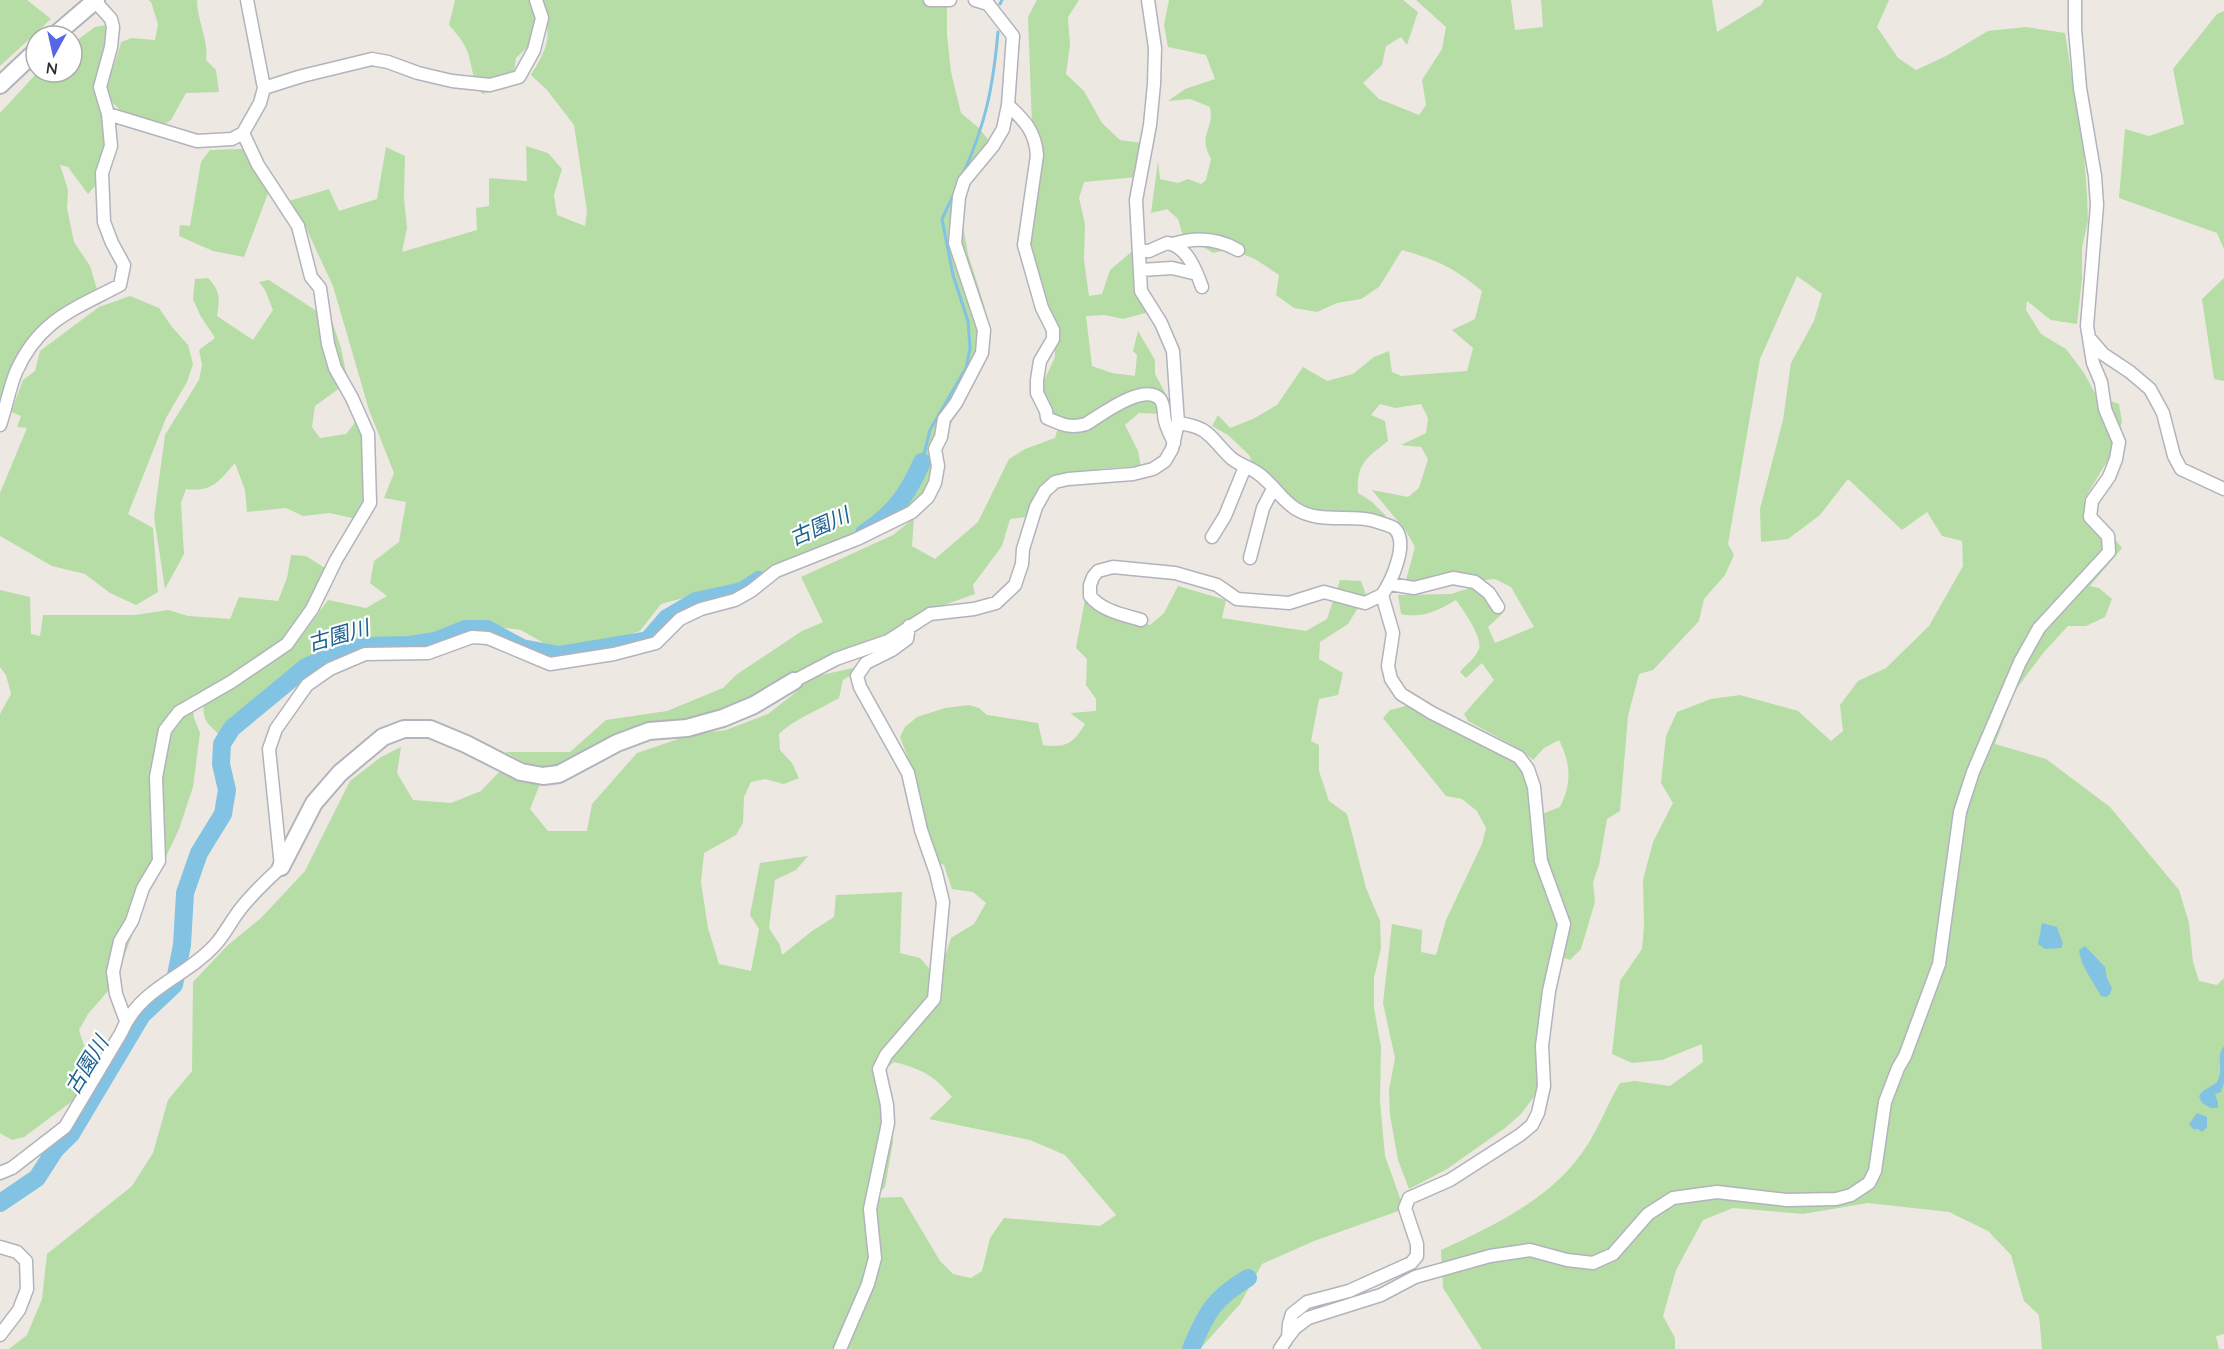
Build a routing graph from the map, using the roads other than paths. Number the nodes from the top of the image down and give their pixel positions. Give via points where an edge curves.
1 (95, 0) edge
2 (247, 0) edge
3 (536, 0) edge
4 (930, 0) edge
5 (950, 0) edge
6 (975, 0) edge
7 (1148, 0) edge
8 (2075, 0) edge
9 (68, 24) edge
10 (24, 62) edge
11 (0, 85) edge
12 (264, 88) junction
13 (1008, 105) junction
14 (108, 114) junction
15 (243, 134) junction
16 (1173, 244) junction
17 (1238, 250) dead end
18 (1140, 251) junction
19 (1141, 270) junction
20 (1197, 274) junction
21 (1202, 287) dead end
22 (2091, 339) junction
23 (1178, 423) junction
24 (0, 425) edge
25 (1174, 443) junction
26 (1245, 467) junction
27 (1274, 489) junction
28 (2224, 489) edge
29 (1212, 537) dead end
30 (1250, 558) dead end
31 (1390, 584) junction
32 (1382, 595) junction
33 (1498, 607) dead end
34 (1141, 620) dead end
35 (909, 626) junction
36 (794, 681) joint
37 (281, 867) junction
38 (126, 1021) junction
39 (0, 1173) edge
40 (0, 1247) edge
41 (0, 1335) edge
42 (1288, 1337) junction
43 (840, 1349) edge
44 (1280, 1349) edge

1 - 9 street
1 - 14 street via 113,27 100,87
2 - 12 street
3 - 12 street via 542,18 534,50 519,77 490,85 452,81 372,59
4 - 5 street
6 - 13 street via 988,4 1012,36
7 - 18 street via 1155,48 1154,84 1136,200
8 - 22 street via 2080,88 2096,176 2097,205 2086,316
10 - 11 street
12 - 15 street
13 - 25 street via 1024,120 1036,140 1037,155 1023,236 1042,308 1053,330 1037,380 1037,393 1047,418 1076,427 1137,394 1147,393 1160,399
13 - 37 street via 1003,129 964,181 959,197 955,243 984,330 982,353 944,419 935,449 935,483 928,497 912,512 776,572 735,600 680,619 656,643 550,664 488,638 472,637 428,653 365,654 330,669 308,685 276,729 269,749
14 - 15 street via 197,141 231,140
14 - 24 street via 111,146 102,173 104,222 124,265 120,285 62,315 30,345 15,374
15 - 38 street via 258,165 298,226 312,277 320,288 335,368 368,434 370,503 312,609 287,644 179,712 165,729 156,777 159,861 120,941 112,972
16 - 17 street via 1207,239
16 - 18 street
16 - 20 street
18 - 19 street
19 - 20 street via 1172,268
19 - 23 street via 1141,291 1173,351
20 - 21 street
22 - 28 street via 2103,354 2150,389 2163,413 2181,469
22 - 42 street via 2105,409 2119,441 2109,477 2092,501 2090,517 2108,536 2109,552 2039,628 1972,772 1960,812 1939,964 1885,1102 1875,1171 1869,1183 1851,1196 1836,1199 1787,1200 1717,1192 1673,1198 1633,1228 1613,1254 1593,1263 1530,1250 1490,1256 1415,1277 1381,1294 1308,1318
23 - 25 street
23 - 26 street via 1194,425 1214,438 1230,458
25 - 35 street via 1165,461 1153,469 1055,482 1036,507 1015,585 996,603 930,614
26 - 27 street via 1257,472
26 - 29 street
27 - 30 street via 1263,508
27 - 31 street via 1306,514 1357,517 1394,528 1400,538
31 - 32 street
31 - 33 street via 1414,588 1453,578 1475,582
32 - 34 street via 1365,603 1324,592 1289,603 1238,599 1217,585 1175,573 1113,567 1098,571 1093,576 1089,596 1120,614
32 - 42 street via 1394,633 1388,666 1401,694 1519,757 1534,787 1540,861 1564,924 1542,1047 1544,1086 1538,1113 1520,1135 1450,1180 1409,1198 1405,1208 1417,1244 1417,1256 1411,1263 1349,1291 1307,1302 1292,1314
35 - 36 street via 888,641 836,659
35 - 43 street via 907,639 866,663 857,676 908,773 943,902 934,999 886,1055 879,1070 888,1123 870,1209 875,1258
36 - 37 street via 723,718 687,728 649,731 559,774 543,776 521,772 430,729 404,729 383,737 340,773 314,803
37 - 38 street via 241,907 215,945 158,987
38 - 39 street via 65,1127
40 - 41 street via 17,1252 26,1261 27,1289 19,1310
42 - 44 street

